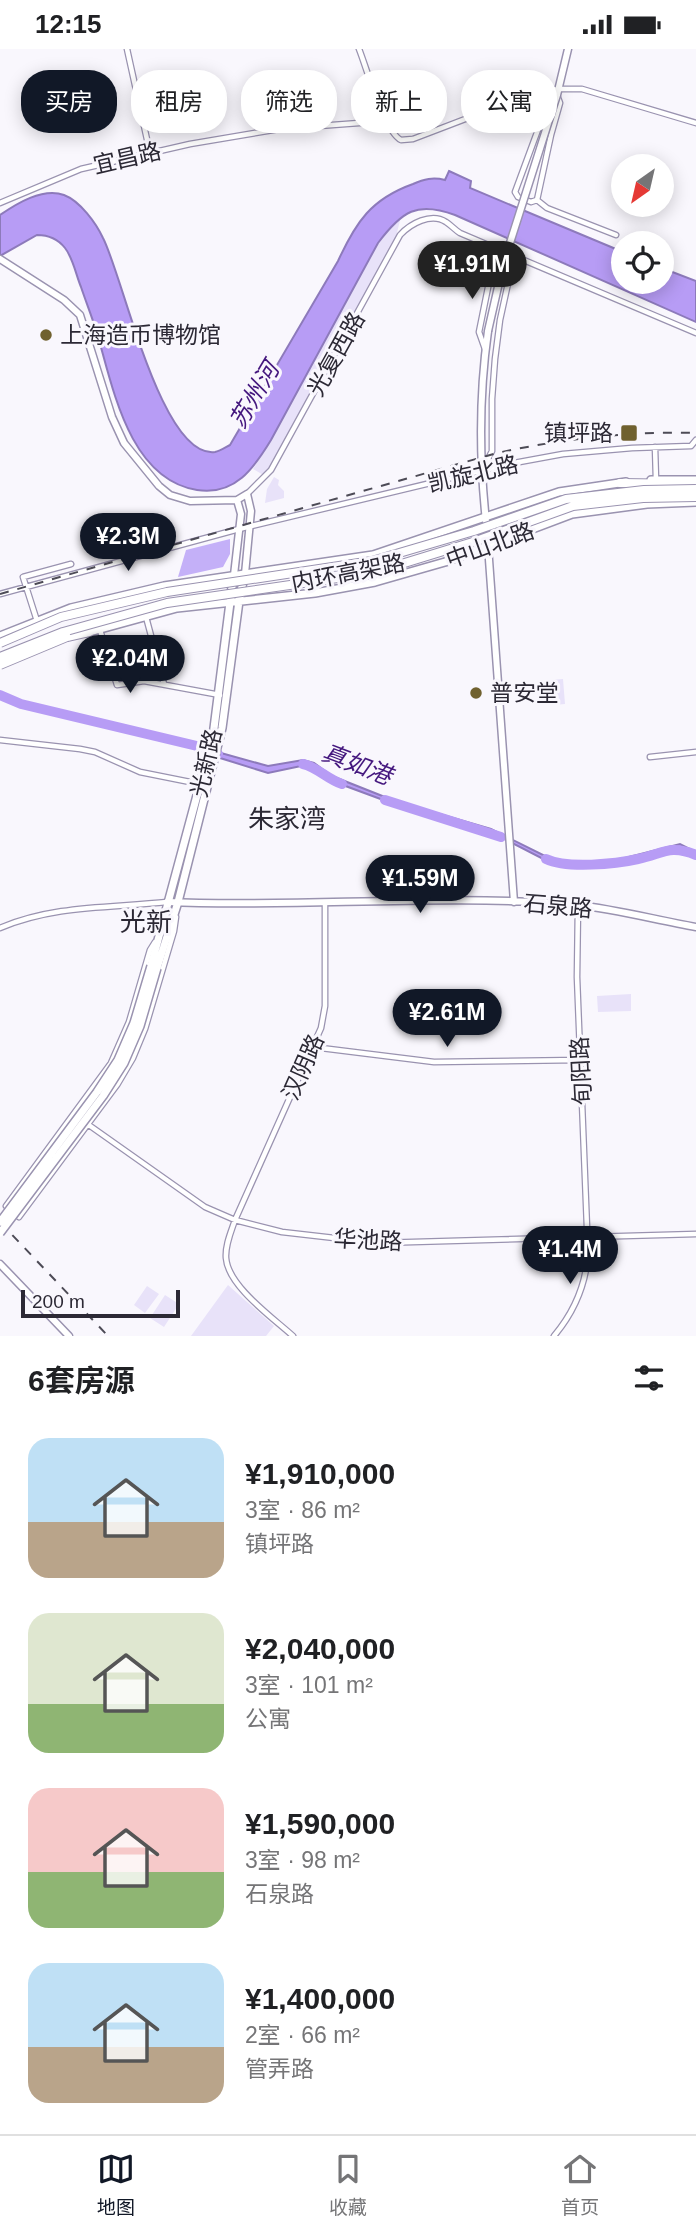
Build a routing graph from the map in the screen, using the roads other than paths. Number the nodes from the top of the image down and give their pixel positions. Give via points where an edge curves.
1 (127, 49) edge
2 (359, 49) edge
3 (568, 49) edge
4 (367, 70) edge
5 (558, 92) junction
6 (696, 123) edge
7 (351, 124) edge
8 (447, 126) edge
9 (394, 133) edge
10 (428, 133) edge
11 (150, 153) junction
12 (537, 200) junction
13 (0, 203) edge
14 (611, 233) edge
15 (496, 249) junction
16 (514, 256) junction
17 (0, 259) edge
18 (696, 333) edge
19 (485, 349) junction
20 (696, 440) edge
21 (655, 447) junction
22 (481, 471) junction
23 (658, 482) junction
24 (696, 482) edge
25 (620, 483) joint
26 (696, 489) edge
27 (247, 494) junction
28 (696, 499) edge
29 (237, 500) junction
30 (485, 517) junction
31 (250, 527) junction
32 (239, 529) junction
33 (488, 546) junction
34 (71, 564) dead end
35 (245, 573) junction
36 (234, 575) junction
37 (25, 588) junction
38 (0, 594) edge
39 (239, 601) junction
40 (230, 603) junction
41 (146, 617) junction
42 (37, 621) junction
43 (99, 629) junction
44 (89, 632) junction
45 (0, 636) edge
46 (0, 643) edge
47 (0, 657) edge
48 (0, 664) edge
49 (164, 684) junction
50 (220, 695) junction
51 (0, 740) edge
52 (213, 749) junction
53 (696, 752) edge
54 (650, 757) dead end
55 (207, 776) junction
56 (201, 785) junction
57 (167, 902) junction
58 (178, 902) junction
59 (514, 902) junction
60 (325, 904) junction
61 (578, 905) junction
62 (696, 927) edge
63 (0, 928) edge
64 (157, 938) junction
65 (154, 967) junction
66 (313, 1047) junction
67 (580, 1059) junction
68 (74, 1115) junction
69 (88, 1125) junction
70 (235, 1220) junction
71 (0, 1222) edge
72 (0, 1233) edge
73 (696, 1234) edge
74 (588, 1237) junction
75 (0, 1264) edge
76 (69, 1336) edge
77 (293, 1336) edge
78 (554, 1336) edge

1 - 11 street
2 - 4 street
3 - 5 main road
5 - 6 street via 582,89
5 - 8 street via 528,95
5 - 12 street via 560,103
5 - 12 street via 549,100 515,192 531,202
5 - 19 main road, bridge via 503,265
7 - 11 street, 宜昌路 via 279,129
9 - 10 street via 407,141
11 - 13 street, 宜昌路 via 81,169
12 - 14 street
15 - 16 street, 光复西路
15 - 19 street via 479,332
15 - 27 street, 光复西路 via 442,219 422,220 405,229 271,470
16 - 18 street, 光复西路
16 - 22 street via 495,359 492,451
17 - 29 main road, 光复西路 via 74,307 85,324 112,417 124,443 150,477 170,495 190,501
19 - 22 main road
20 - 21 street, 凯旋北路 via 691,446
21 - 22 street, 凯旋北路 via 563,454
21 - 23 street
22 - 30 main road
22 - 31 street, 凯旋北路
23 - 24 highway, bridge
23 - 25 highway
25 - 30 main road, 中山北路 via 559,492
26 - 46 highway, 内环高架路, bridge via 644,489 566,499 372,561 167,592 61,617
27 - 29 main road, 光复西路
27 - 31 main road, 光新路
28 - 33 main road, 中山北路 via 572,514
28 - 47 highway, 内环高架路, bridge via 643,498 573,506 372,573 167,603 63,632
29 - 32 main road, 光新路
30 - 33 main road
30 - 35 main road, 中山北路 via 373,555
31 - 32 street, 凯旋北路
31 - 35 main road, 光新路
32 - 36 main road, 光新路
32 - 37 street, 凯旋北路
33 - 39 main road, 中山北路 via 375,582
33 - 59 main road
34 - 37 street via 23,577
35 - 36 main road, 中山北路
35 - 39 main road, 光新路
36 - 40 main road, 光新路
36 - 42 main road, 中山北路 via 164,586
37 - 38 street, 凯旋北路
37 - 42 street
39 - 40 main road, 中山北路
39 - 52 main road, 光新路 via 226,702
40 - 41 main road, 中山北路 via 177,608
40 - 50 main road, 光新路
41 - 43 main road, 中山北路
41 - 49 street
42 - 45 main road, 中山北路
43 - 44 main road, 中山北路
43 - 49 street via 117,685
44 - 48 main road, 中山北路
44 - 48 highway, bridge
49 - 50 street
50 - 52 main road, 光新路
51 - 56 street via 95,752 140,772
52 - 55 main road, 光新路
53 - 54 street
55 - 56 main road, 光新路
55 - 58 main road, 光新路
56 - 57 main road, 光新路
57 - 58 main road, 石泉路
57 - 63 street via 61,910
57 - 64 main road, 光新路
58 - 60 main road, 石泉路
58 - 65 main road, 光新路
58 - 69 street, 光新路 via 174,931 139,1045
59 - 60 main road, 石泉路
59 - 61 main road, 石泉路
60 - 66 street, 汉阴路 via 325,1006
61 - 62 main road, 石泉路
61 - 67 street, 旬阳路
64 - 65 main road, 光新路
64 - 68 street, 光新路 via 124,1037
65 - 71 main road, 光新路, bridge via 118,1060
65 - 72 main road, 光新路, bridge via 138,1033 124,1063
66 - 67 street via 434,1062
66 - 70 street, 汉阴路
67 - 74 street, 旬阳路
68 - 69 street, 华池路
68 - 69 street, 光新路 via 6,1206 19,1217
69 - 70 street, 华池路 via 190,1198
70 - 74 street, 华池路 via 294,1234 378,1243
70 - 77 street, 汉阴路 via 226,1249 229,1270 246,1293
73 - 74 street, 华池路
74 - 78 street, 旬阳路 via 582,1289
75 - 76 main road

